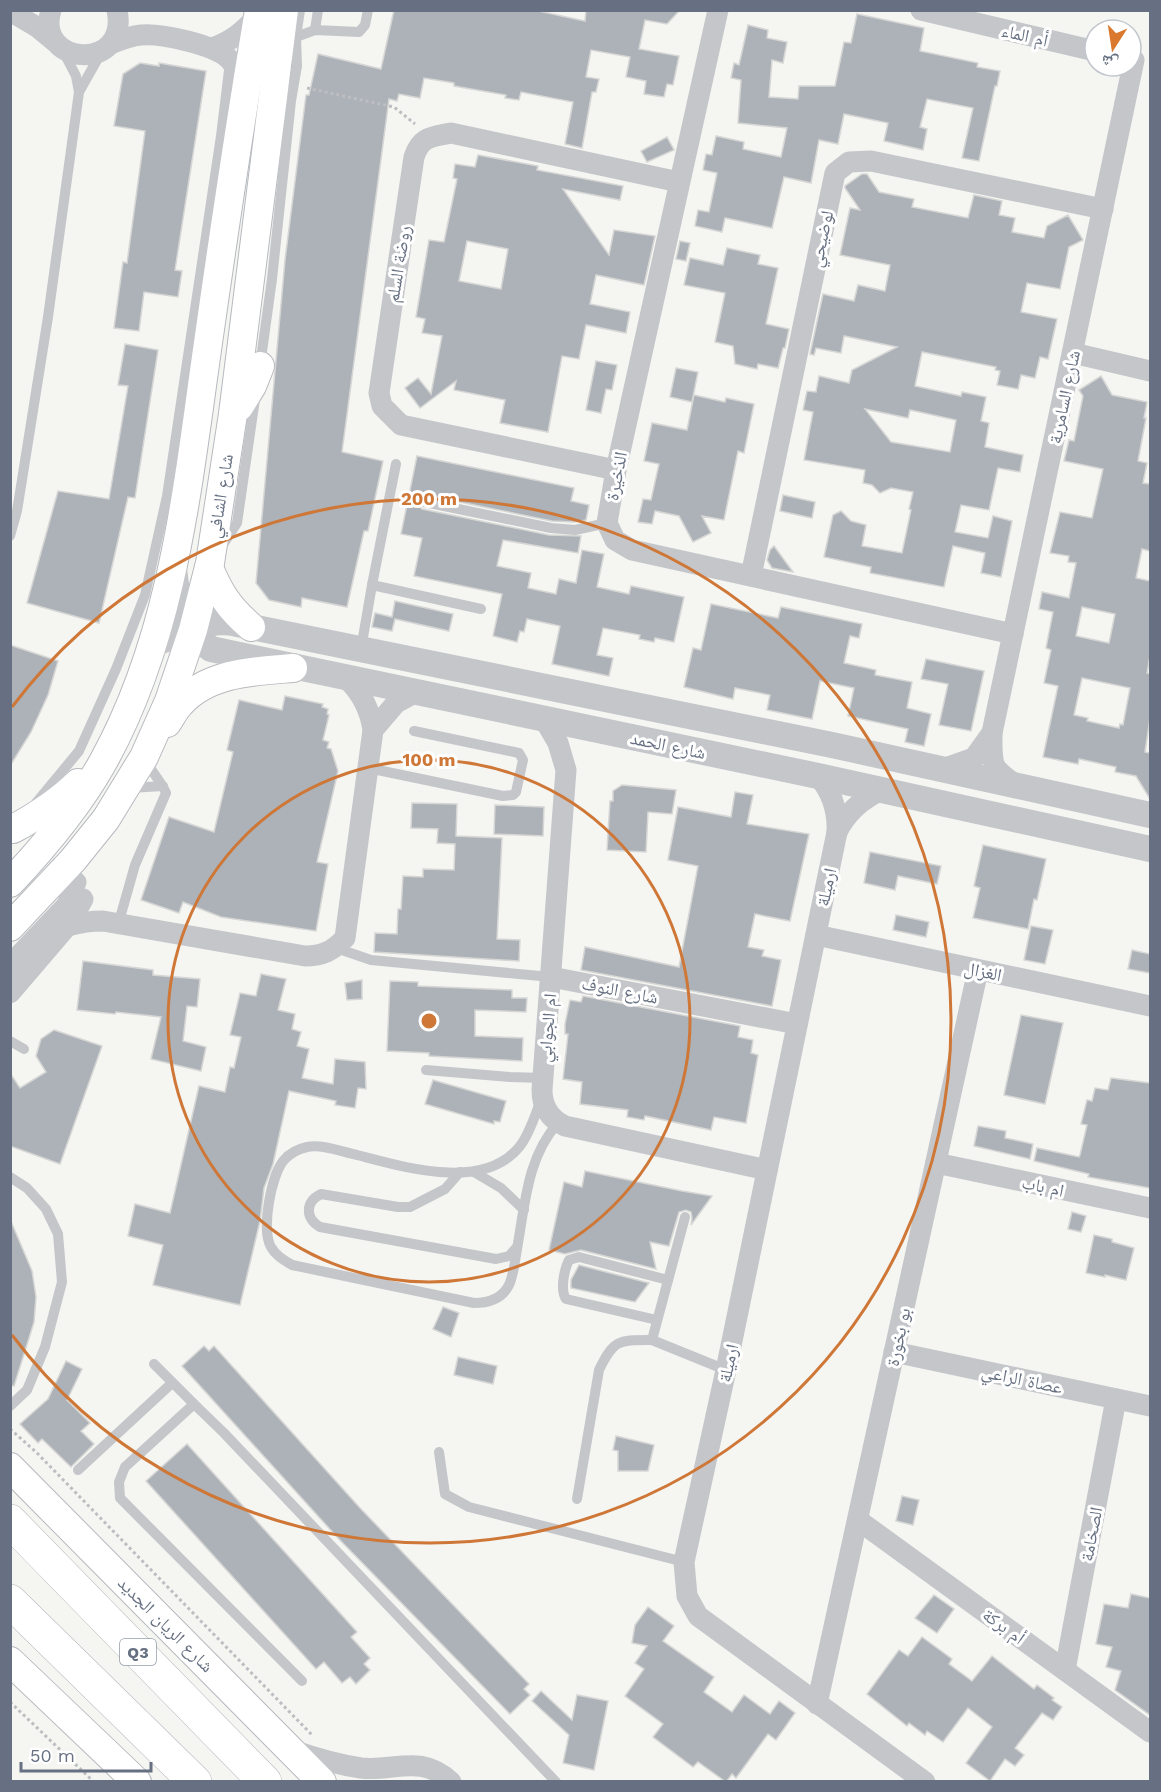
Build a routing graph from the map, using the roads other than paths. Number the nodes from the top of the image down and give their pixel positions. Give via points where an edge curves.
1 (51, 10) edge
2 (118, 10) edge
3 (300, 10) edge
4 (318, 10) edge
5 (368, 10) edge
6 (718, 10) edge
7 (921, 10) edge
8 (10, 11) edge
9 (267, 12) edge
10 (971, 16) edge
11 (315, 30) junction
12 (157, 35) junction
13 (296, 37) junction
14 (234, 38) junction
15 (57, 44) junction
16 (107, 47) junction
17 (212, 48) junction
18 (1083, 48) edge
19 (230, 60) junction
20 (1135, 78) edge
21 (79, 92) junction
22 (246, 93) junction
23 (292, 93) junction
24 (269, 130) junction
25 (679, 182) junction
26 (1103, 209) junction
27 (254, 250) junction
28 (272, 279) junction
29 (1073, 352) junction
30 (260, 366) junction
31 (1150, 371) edge
32 (234, 414) junction
33 (396, 464) dead end
34 (616, 470) junction
35 (424, 502) dead end
36 (607, 523) junction
37 (10, 536) edge
38 (173, 561) junction
39 (209, 566) junction
40 (751, 576) junction
41 (372, 585) junction
42 (481, 609) dead end
43 (251, 627) junction
44 (193, 630) junction
45 (1014, 634) junction
46 (152, 645) junction
47 (361, 650) junction
48 (293, 668) junction
49 (346, 678) junction
50 (416, 692) junction
51 (544, 719) junction
52 (373, 730) junction
53 (414, 731) dead end
54 (992, 734) junction
55 (148, 749) junction
56 (103, 763) junction
57 (368, 768) junction
58 (940, 770) junction
59 (818, 776) junction
60 (163, 786) junction
61 (1018, 787) junction
62 (124, 790) junction
63 (882, 790) junction
64 (1146, 812) edge
65 (12, 830) edge
66 (837, 832) junction
67 (1150, 849) edge
68 (77, 880) junction
69 (10, 883) edge
70 (110, 923) junction
71 (69, 924) junction
72 (10, 927) edge
73 (816, 935) junction
74 (37, 937) junction
75 (336, 948) junction
76 (10, 965) edge
77 (978, 970) junction
78 (551, 977) junction
79 (10, 993) edge
80 (1150, 1006) edge
81 (797, 1024) junction
82 (10, 1041) edge
83 (24, 1049) dead end
84 (426, 1070) dead end
85 (543, 1088) junction
86 (558, 1123) junction
87 (936, 1163) junction
88 (767, 1170) junction
89 (460, 1172) junction
90 (473, 1172) junction
91 (10, 1177) edge
92 (1150, 1208) edge
93 (524, 1210) junction
94 (685, 1217) dead end
95 (517, 1246) junction
96 (668, 1280) junction
97 (657, 1320) junction
98 (652, 1340) junction
99 (894, 1352) junction
100 (154, 1364) dead end
101 (726, 1370) junction
102 (172, 1383) junction
103 (1116, 1399) junction
104 (194, 1404) junction
105 (10, 1406) edge
106 (1150, 1406) edge
107 (439, 1452) dead end
108 (10, 1467) edge
109 (78, 1470) dead end
110 (577, 1499) dead end
111 (858, 1520) junction
112 (10, 1521) edge
113 (684, 1562) junction
114 (10, 1601) edge
115 (10, 1661) edge
116 (1065, 1670) junction
117 (302, 1681) dead end
118 (817, 1704) junction
119 (1150, 1732) edge
120 (292, 1750) junction
121 (412, 1764) junction
122 (137, 1782) edge
123 (195, 1782) edge
124 (265, 1782) edge
125 (322, 1782) edge
126 (385, 1782) edge
127 (451, 1782) edge
128 (556, 1782) edge
129 (925, 1782) edge

1 - 15 street via 49,23
2 - 12 street
2 - 16 street via 119,28
3 - 13 lane
4 - 11 lane
5 - 11 lane via 359,32
6 - 25 street, الذخيرة
7 - 10 street, أم الماء
8 - 15 street
9 - 14 street
9 - 22 main road, شارع الشافي
9 - 24 main road, شارع الشافي
10 - 18 street, أم الماء
11 - 13 lane
12 - 16 street via 133,36
12 - 17 street
13 - 23 lane via 297,66
14 - 17 street
14 - 19 lane
15 - 16 street via 77,56 95,54
15 - 21 lane via 72,69
16 - 21 lane
17 - 19 street
19 - 22 street
19 - 65 lane via 167,496 145,595 79,751
20 - 26 street, شارع السامرية
21 - 37 lane via 48,317
22 - 38 main road, شارع الشافي via 189,483
23 - 24 main road
23 - 28 lane
24 - 27 main road, شارع الشافي
25 - 34 street, الذخيرة
25 - 34 street, روضة السلم via 452,133 418,144 414,157 379,393 382,406 400,425
26 - 29 street, شارع السامرية
26 - 40 street, لوضيحي via 871,161 849,162 835,173
27 - 28 main road
27 - 32 main road, شارع الشافي
28 - 30 lane
29 - 31 street
29 - 45 street, شارع السامرية
30 - 32 main road
30 - 39 lane via 237,523
32 - 39 main road, شارع الشافي
33 - 41 lane
34 - 36 street, الذخيرة
35 - 36 lane via 551,528 575,530
36 - 40 street, الذخيرة via 615,540 632,549
38 - 44 street, شارع الحمد via 179,604
38 - 46 main road, شارع الشافي
39 - 43 main road via 219,592
39 - 44 main road, شارع الشافي
40 - 45 street, الذخيرة
41 - 42 lane
41 - 47 lane
43 - 44 street, شارع الحمد via 222,622
43 - 47 street, شارع الحمد
44 - 46 street, شارع الحمد
44 - 48 street, شارع الحمد via 211,649
44 - 55 main road, شارع الشافي
45 - 54 street, شارع السامرية
46 - 56 main road, شارع الشافي via 125,719
47 - 58 street, شارع الحمد
48 - 49 street, شارع الحمد
48 - 55 main road via 219,678 198,689 181,703
49 - 50 street, شارع الحمد
49 - 52 street via 362,696
50 - 51 street, شارع الحمد
50 - 52 street via 387,710
51 - 59 street, شارع الحمد
51 - 78 street, ام الجوابي via 558,743 566,770
52 - 57 street
53 - 57 lane via 519,753 523,760 516,792 508,797
54 - 58 street, شارع السامرية via 974,758
54 - 61 street, شارع السامرية via 992,760 998,772
55 - 60 lane via 152,772
55 - 62 main road, شارع الشافي
56 - 65 main road via 56,803
56 - 69 main road, شارع الشافي via 76,806
57 - 75 street via 345,938
58 - 61 street, شارع الحمد
59 - 63 street, شارع الحمد
59 - 66 street, ارميلة via 834,802
60 - 62 lane
60 - 70 lane via 166,793
61 - 64 street, شارع الحمد
62 - 68 main road, شارع الشافي
63 - 66 street, ارميلة via 855,806
63 - 67 street, شارع الحمد
66 - 73 street, ارميلة
68 - 70 street via 93,913
68 - 71 street
68 - 72 main road, شارع الشافي
68 - 74 street via 67,905
70 - 71 street
70 - 75 street via 305,956
71 - 74 street
71 - 79 street
73 - 77 street, الغزال
73 - 81 street, ارميلة
74 - 76 street
75 - 78 lane, شارع النوف via 371,960
77 - 80 street, الغزال
77 - 87 street, بو بخورة
78 - 81 street, شارع النوف
78 - 85 street, ام الجوابي
81 - 88 street, ارميلة
82 - 83 lane
84 - 85 lane
85 - 86 street via 547,1112
85 - 90 lane via 519,1147 494,1166
86 - 88 street
86 - 93 lane via 534,1162
87 - 92 street, ام باب
87 - 99 street, بو بخورة
88 - 101 street, ارميلة
89 - 90 lane
89 - 95 lane via 445,1189 416,1205 398,1207 321,1194 310,1203 309,1217 320,1227 496,1259 508,1256
89 - 95 lane via 404,1166 325,1148 309,1146 295,1151 283,1161 276,1176 267,1219 271,1247 292,1265 474,1303 494,1300 502,1294 512,1276
90 - 93 lane via 501,1188
91 - 105 lane via 27,1188 46,1209 58,1234 62,1282 45,1347 27,1390
93 - 95 lane
94 - 96 lane
96 - 97 lane
96 - 97 lane via 579,1257 569,1260 567,1265 563,1290 566,1299
97 - 98 lane
98 - 101 lane
98 - 110 lane via 623,1340 608,1351 599,1370
99 - 103 street, عصاة الراعي
99 - 111 street, بو بخورة
100 - 102 lane
101 - 113 street, ارميلة
102 - 104 lane
102 - 109 lane
103 - 106 street, عصاة الراعي
103 - 116 street, الصخامة
104 - 117 lane via 125,1467 119,1482 120,1498
104 - 128 lane
107 - 113 lane via 445,1494 469,1507
108 - 120 main road, شارع الريان الجديد
111 - 116 street, أم بركة
111 - 118 street, بو بخورة
112 - 124 highway, Q3
113 - 118 street, ارميلة via 687,1596 698,1616
114 - 123 highway
115 - 122 main road
116 - 119 street, أم بركة
118 - 129 street, ارميلة
120 - 121 street via 362,1768
120 - 125 main road, شارع الريان الجديد
121 - 126 street
121 - 127 street via 433,1770

